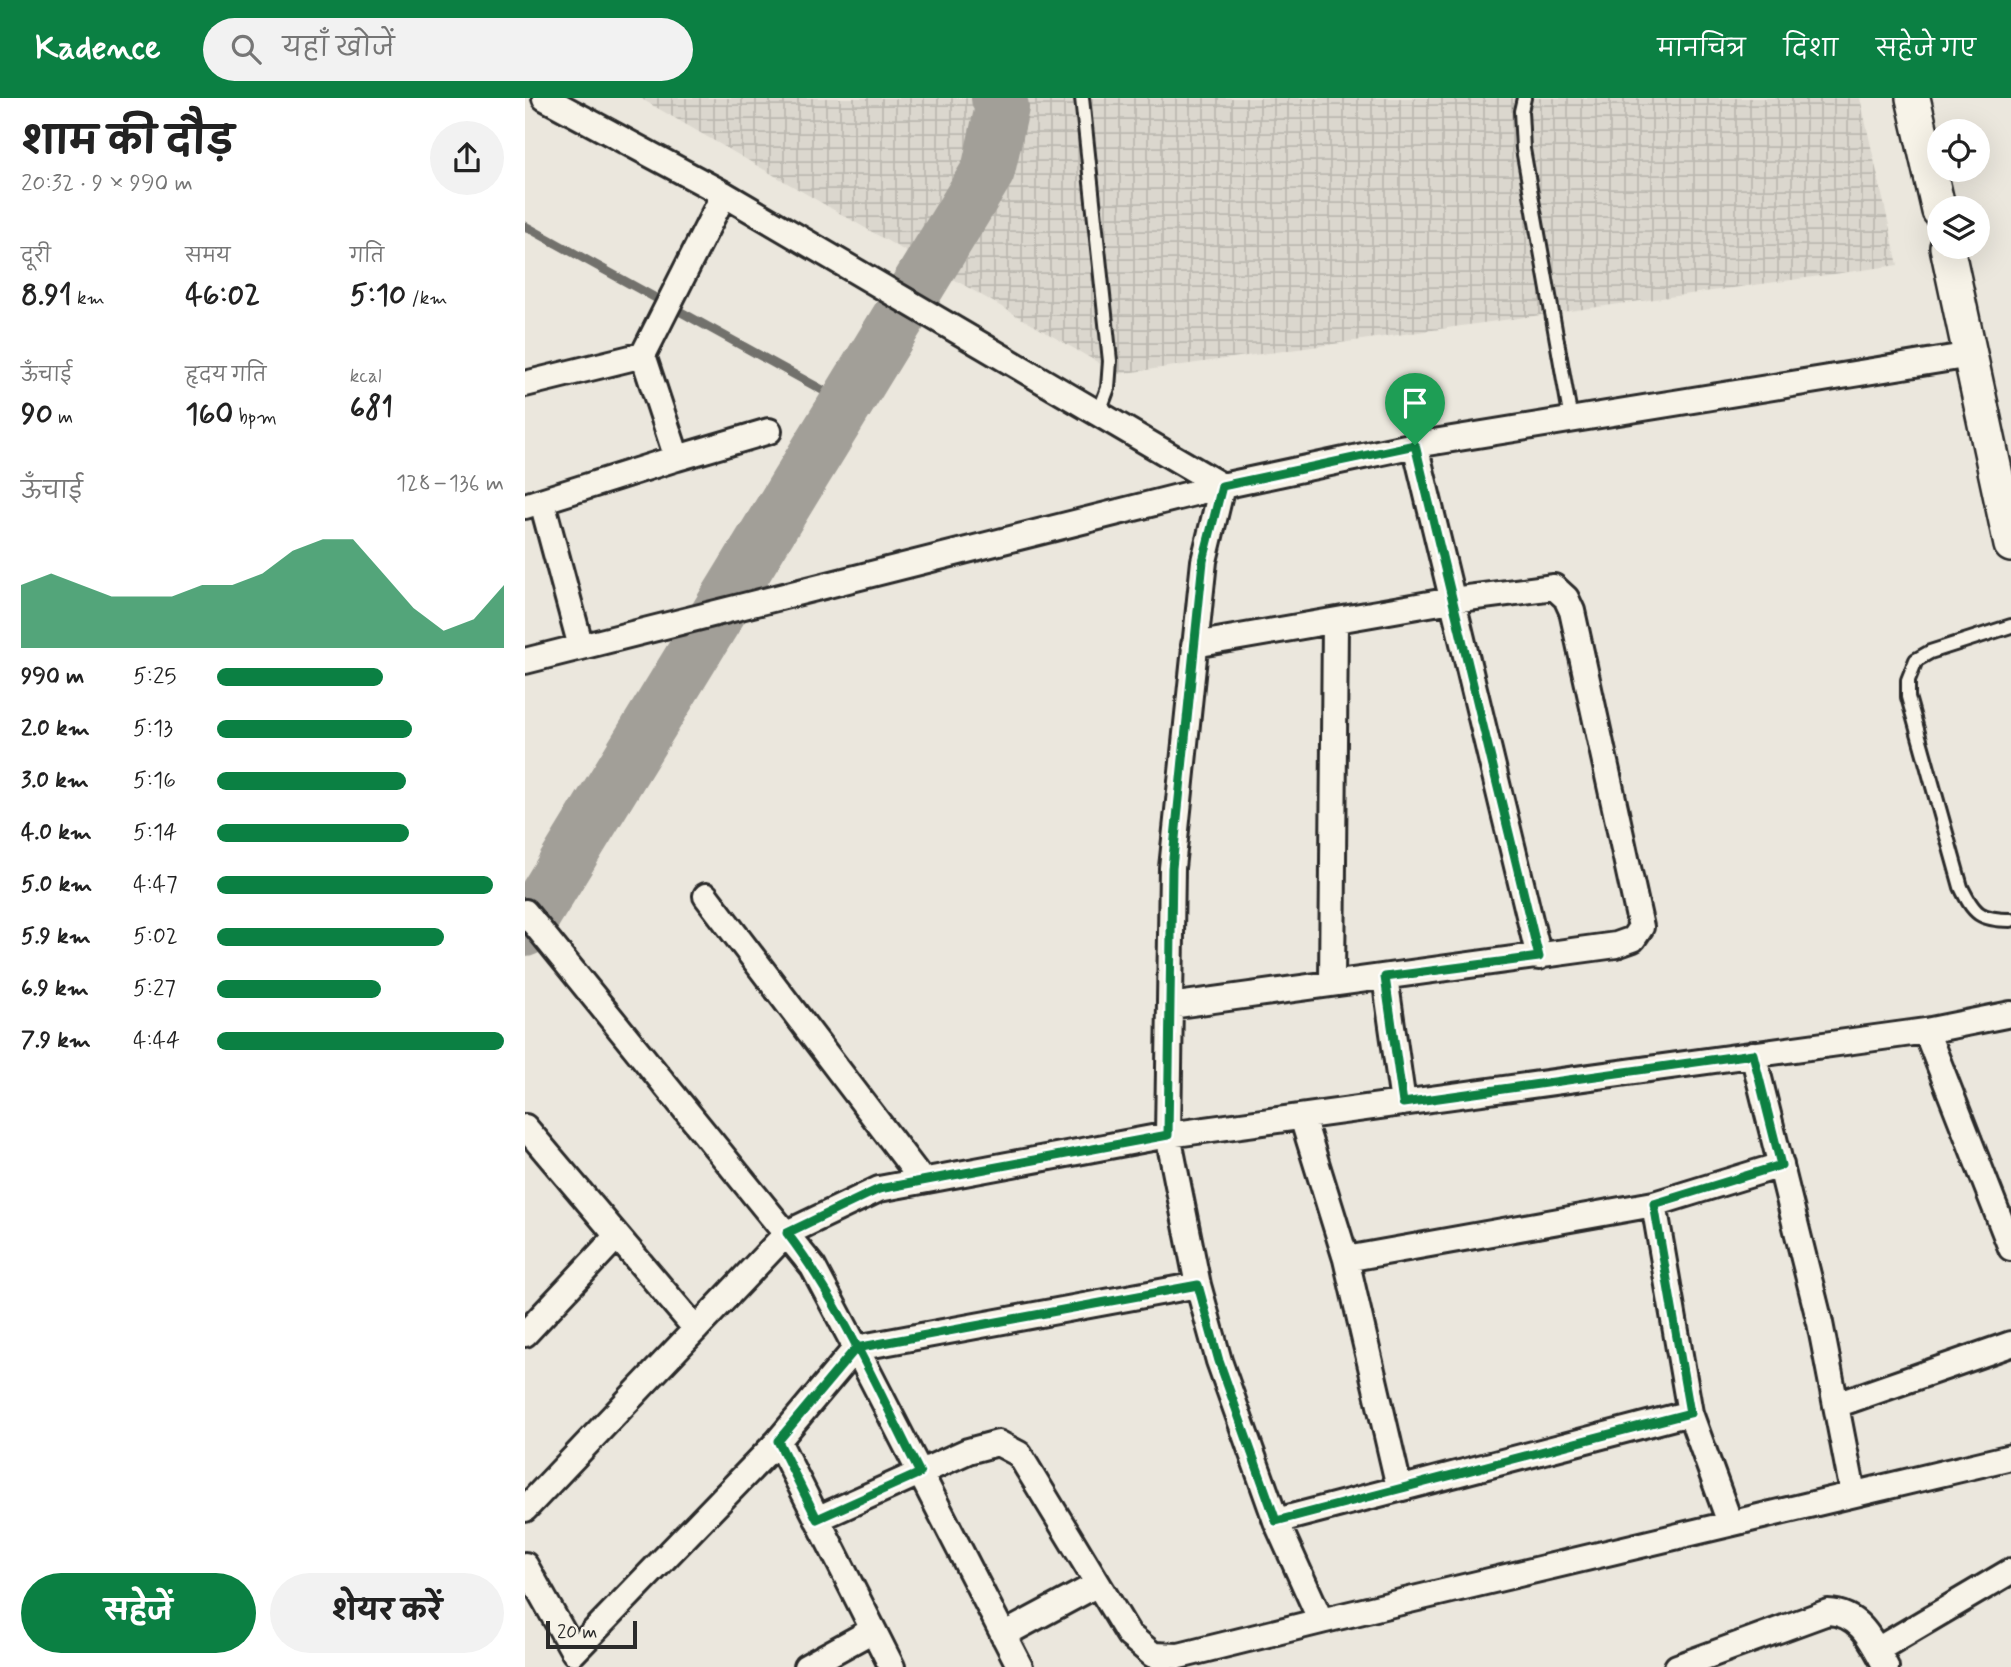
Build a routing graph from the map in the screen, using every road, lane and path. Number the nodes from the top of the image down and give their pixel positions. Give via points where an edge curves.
1 (545, 98) edge
2 (1083, 98) edge
3 (1524, 98) edge
4 (1913, 98) edge
5 (724, 194) junction
6 (1936, 196) edge
7 (1950, 259) edge
8 (649, 344) junction
9 (1971, 355) junction
10 (525, 384) edge
11 (1099, 412) junction
12 (1571, 420) junction
13 (769, 431) dead end
14 (1415, 445) junction
15 (677, 458) junction
16 (1222, 486) junction
17 (534, 504) edge
18 (2010, 534) edge
19 (1452, 600) junction
20 (1335, 621) junction
21 (2011, 626) edge
22 (1194, 645) junction
23 (581, 647) junction
24 (525, 661) edge
25 (706, 896) dead end
26 (525, 912) edge
27 (2011, 920) edge
28 (1539, 957) junction
29 (1385, 977) junction
30 (1332, 984) junction
31 (1170, 1006) junction
32 (2011, 1014) edge
33 (1926, 1031) junction
34 (1753, 1054) junction
35 (1403, 1103) junction
36 (1302, 1117) junction
37 (525, 1127) edge
38 (1168, 1135) junction
39 (1781, 1165) junction
40 (922, 1180) junction
41 (1654, 1204) junction
42 (787, 1233) junction
43 (617, 1236) junction
44 (2011, 1248) edge
45 (1346, 1259) junction
46 (1198, 1285) junction
47 (530, 1318) edge
48 (696, 1329) junction
49 (2011, 1344) edge
50 (856, 1348) junction
51 (1836, 1405) junction
52 (1690, 1413) junction
53 (778, 1441) junction
54 (2011, 1457) edge
55 (920, 1473) junction
56 (1399, 1487) junction
57 (1853, 1493) junction
58 (525, 1509) edge
59 (817, 1519) junction
60 (1276, 1521) junction
61 (1730, 1523) junction
62 (525, 1565) edge
63 (2011, 1571) edge
64 (1098, 1584) junction
65 (1321, 1621) junction
66 (873, 1630) junction
67 (1003, 1635) junction
68 (1881, 1658) edge
69 (577, 1660) edge
70 (806, 1667) edge
71 (892, 1667) edge
72 (1020, 1667) edge
73 (1680, 1667) edge

1 - 5 street
2 - 11 lane via 1111,360
3 - 12 lane via 1523,149
4 - 6 main road
5 - 8 street
5 - 11 street
7 - 9 main road
8 - 10 street
8 - 15 street
9 - 12 street
9 - 18 main road
11 - 16 street
12 - 14 street
13 - 15 street
14 - 16 street
14 - 19 street
15 - 17 street
16 - 22 street via 1203,561
16 - 23 street
17 - 23 street
19 - 20 street
19 - 28 street
19 - 28 street via 1554,587 1572,611 1641,927 1633,939 1616,945
20 - 22 street
20 - 30 street
21 - 27 lane via 1916,660 1908,680 1908,697 1972,911 1987,919
22 - 31 street via 1172,868
23 - 24 street
25 - 40 street
26 - 42 street
28 - 29 street
29 - 30 street
29 - 35 street
30 - 31 street
31 - 38 street
32 - 33 street
33 - 34 street
33 - 44 street
34 - 35 street
34 - 39 street
35 - 36 street
36 - 38 street
36 - 45 street
37 - 43 street
38 - 40 street
38 - 46 street
39 - 41 street
39 - 51 street
40 - 42 street via 879,1189
41 - 45 street
41 - 52 street
42 - 48 street
42 - 50 street via 813,1267
43 - 47 street
43 - 48 street
45 - 56 street
46 - 50 street
46 - 60 street via 1219,1361
48 - 58 street
49 - 51 street
50 - 53 street
50 - 55 street
51 - 57 street
52 - 56 street
52 - 61 street
53 - 59 street
53 - 69 street
54 - 57 street
55 - 59 street
55 - 64 street via 998,1443 1019,1454
55 - 67 street
56 - 60 street
57 - 61 street
59 - 66 street
60 - 65 street
61 - 65 street
62 - 69 street
63 - 68 street
64 - 65 street via 1129,1635 1153,1654 1179,1656
64 - 67 street
66 - 70 street
66 - 71 street
67 - 72 street
68 - 73 street via 1858,1622 1843,1613 1828,1612

